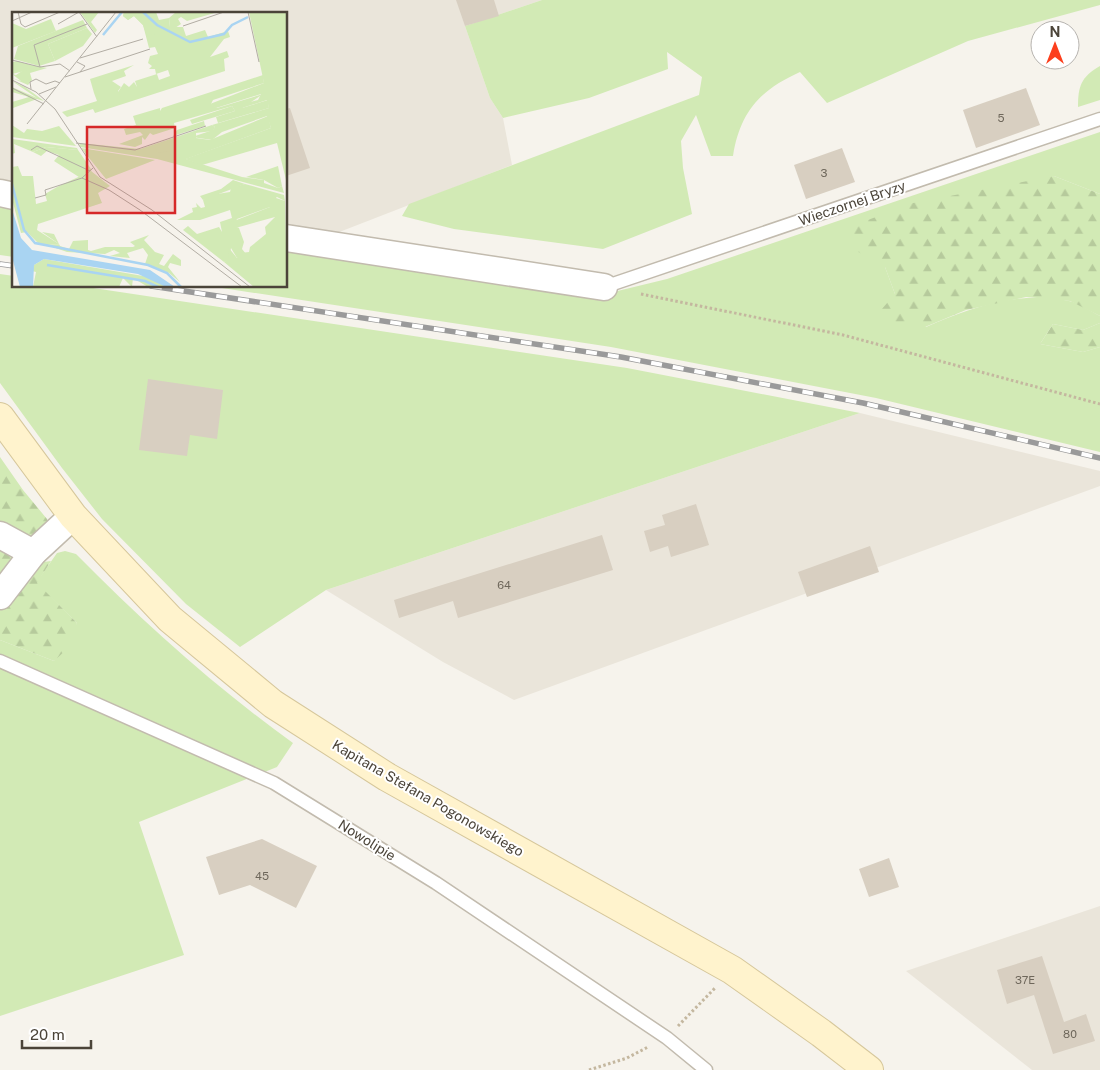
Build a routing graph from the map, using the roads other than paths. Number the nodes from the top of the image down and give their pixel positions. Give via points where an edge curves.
1 (1100, 119) edge
2 (288, 238) edge
3 (604, 287) joint
4 (0, 417) edge
5 (73, 516) junction
6 (0, 535) edge
7 (33, 553) junction
8 (0, 596) edge
9 (0, 661) edge
10 (706, 1070) edge
11 (869, 1070) edge

1 - 3 lane, Wieczornej Bryzy
2 - 3 street
4 - 5 main road, Kapitana Stefana Pogonowskiego
5 - 7 street
5 - 11 main road, Kapitana Stefana Pogonowskiego via 170,619 273,704 387,777 732,970
6 - 7 street
7 - 8 street
9 - 10 lane, Nowolipie via 274,783 436,883 667,1038

